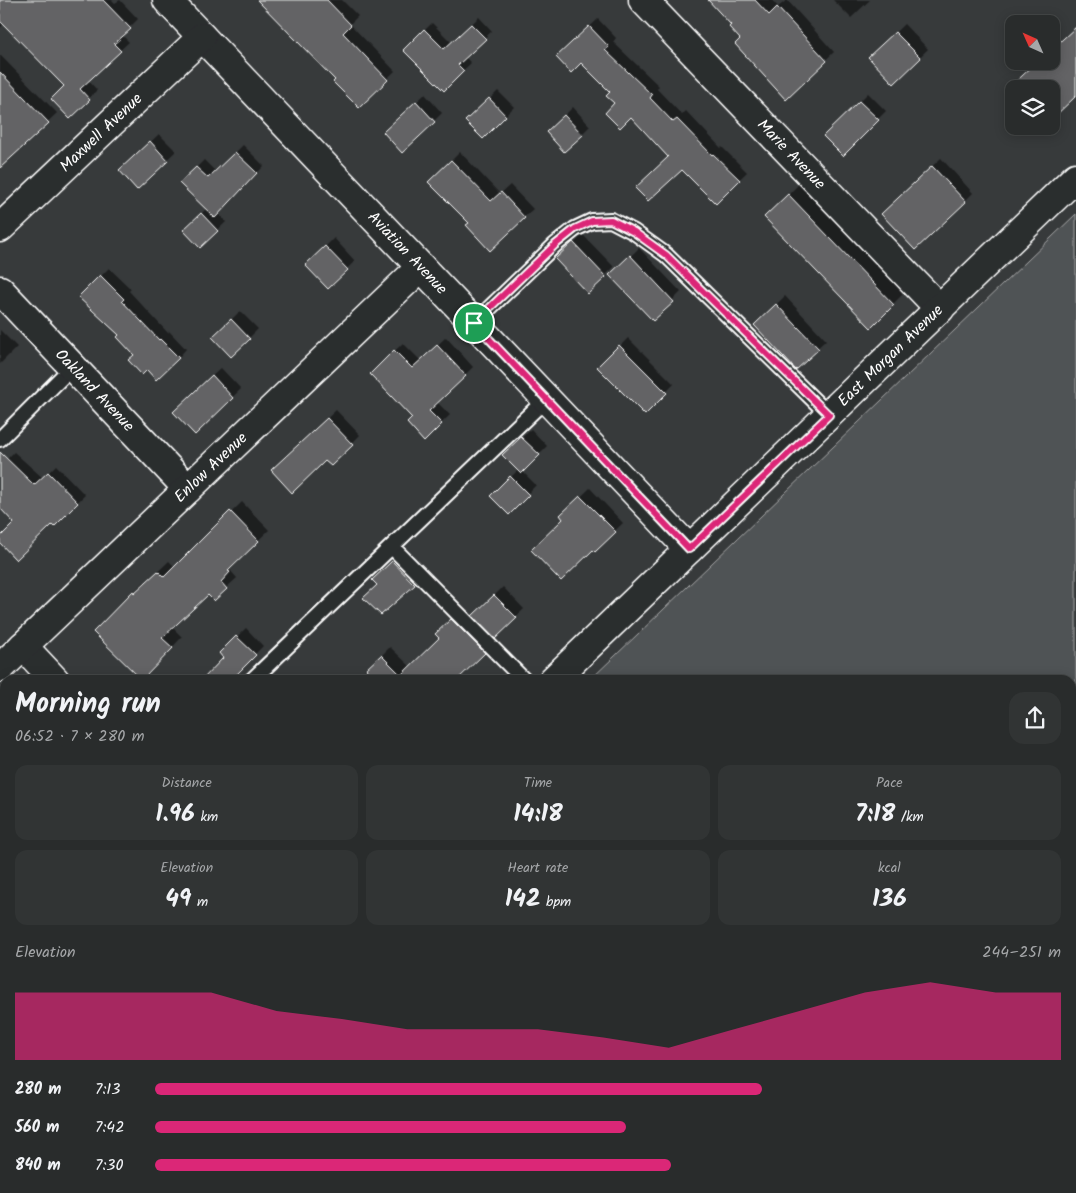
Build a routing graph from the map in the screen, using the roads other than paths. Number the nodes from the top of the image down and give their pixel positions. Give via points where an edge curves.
1 (167, 0) edge
2 (643, 0) edge
3 (202, 37) junction
4 (1076, 177) edge
5 (0, 228) edge
6 (421, 267) junction
7 (0, 290) edge
8 (940, 308) junction
9 (474, 323) junction
10 (72, 367) junction
11 (546, 399) junction
12 (829, 415) junction
13 (0, 439) edge
14 (188, 489) junction
15 (392, 546) junction
16 (689, 549) junction
17 (23, 646) junction
18 (0, 668) edge
19 (50, 675) edge
20 (257, 675) edge
21 (519, 675) edge
22 (558, 675) edge

1 - 3 street, Aviation Avenue
2 - 8 street, Marie Avenue
3 - 5 street, Maxwell Avenue
3 - 6 street, Aviation Avenue
4 - 8 street, East Morgan Avenue
6 - 9 street, Aviation Avenue
6 - 14 street, Enlow Avenue
7 - 10 street, Oakland Avenue
8 - 12 street, East Morgan Avenue
9 - 11 street, Aviation Avenue
9 - 12 lane via 575,229 592,221 611,220 666,255
10 - 13 lane
10 - 14 street, Oakland Avenue
11 - 15 lane
11 - 16 street, Aviation Avenue
12 - 16 street, East Morgan Avenue
14 - 17 street, Enlow Avenue
15 - 20 lane
15 - 21 lane
16 - 22 street, East Morgan Avenue
17 - 18 street, Enlow Avenue
17 - 19 street

